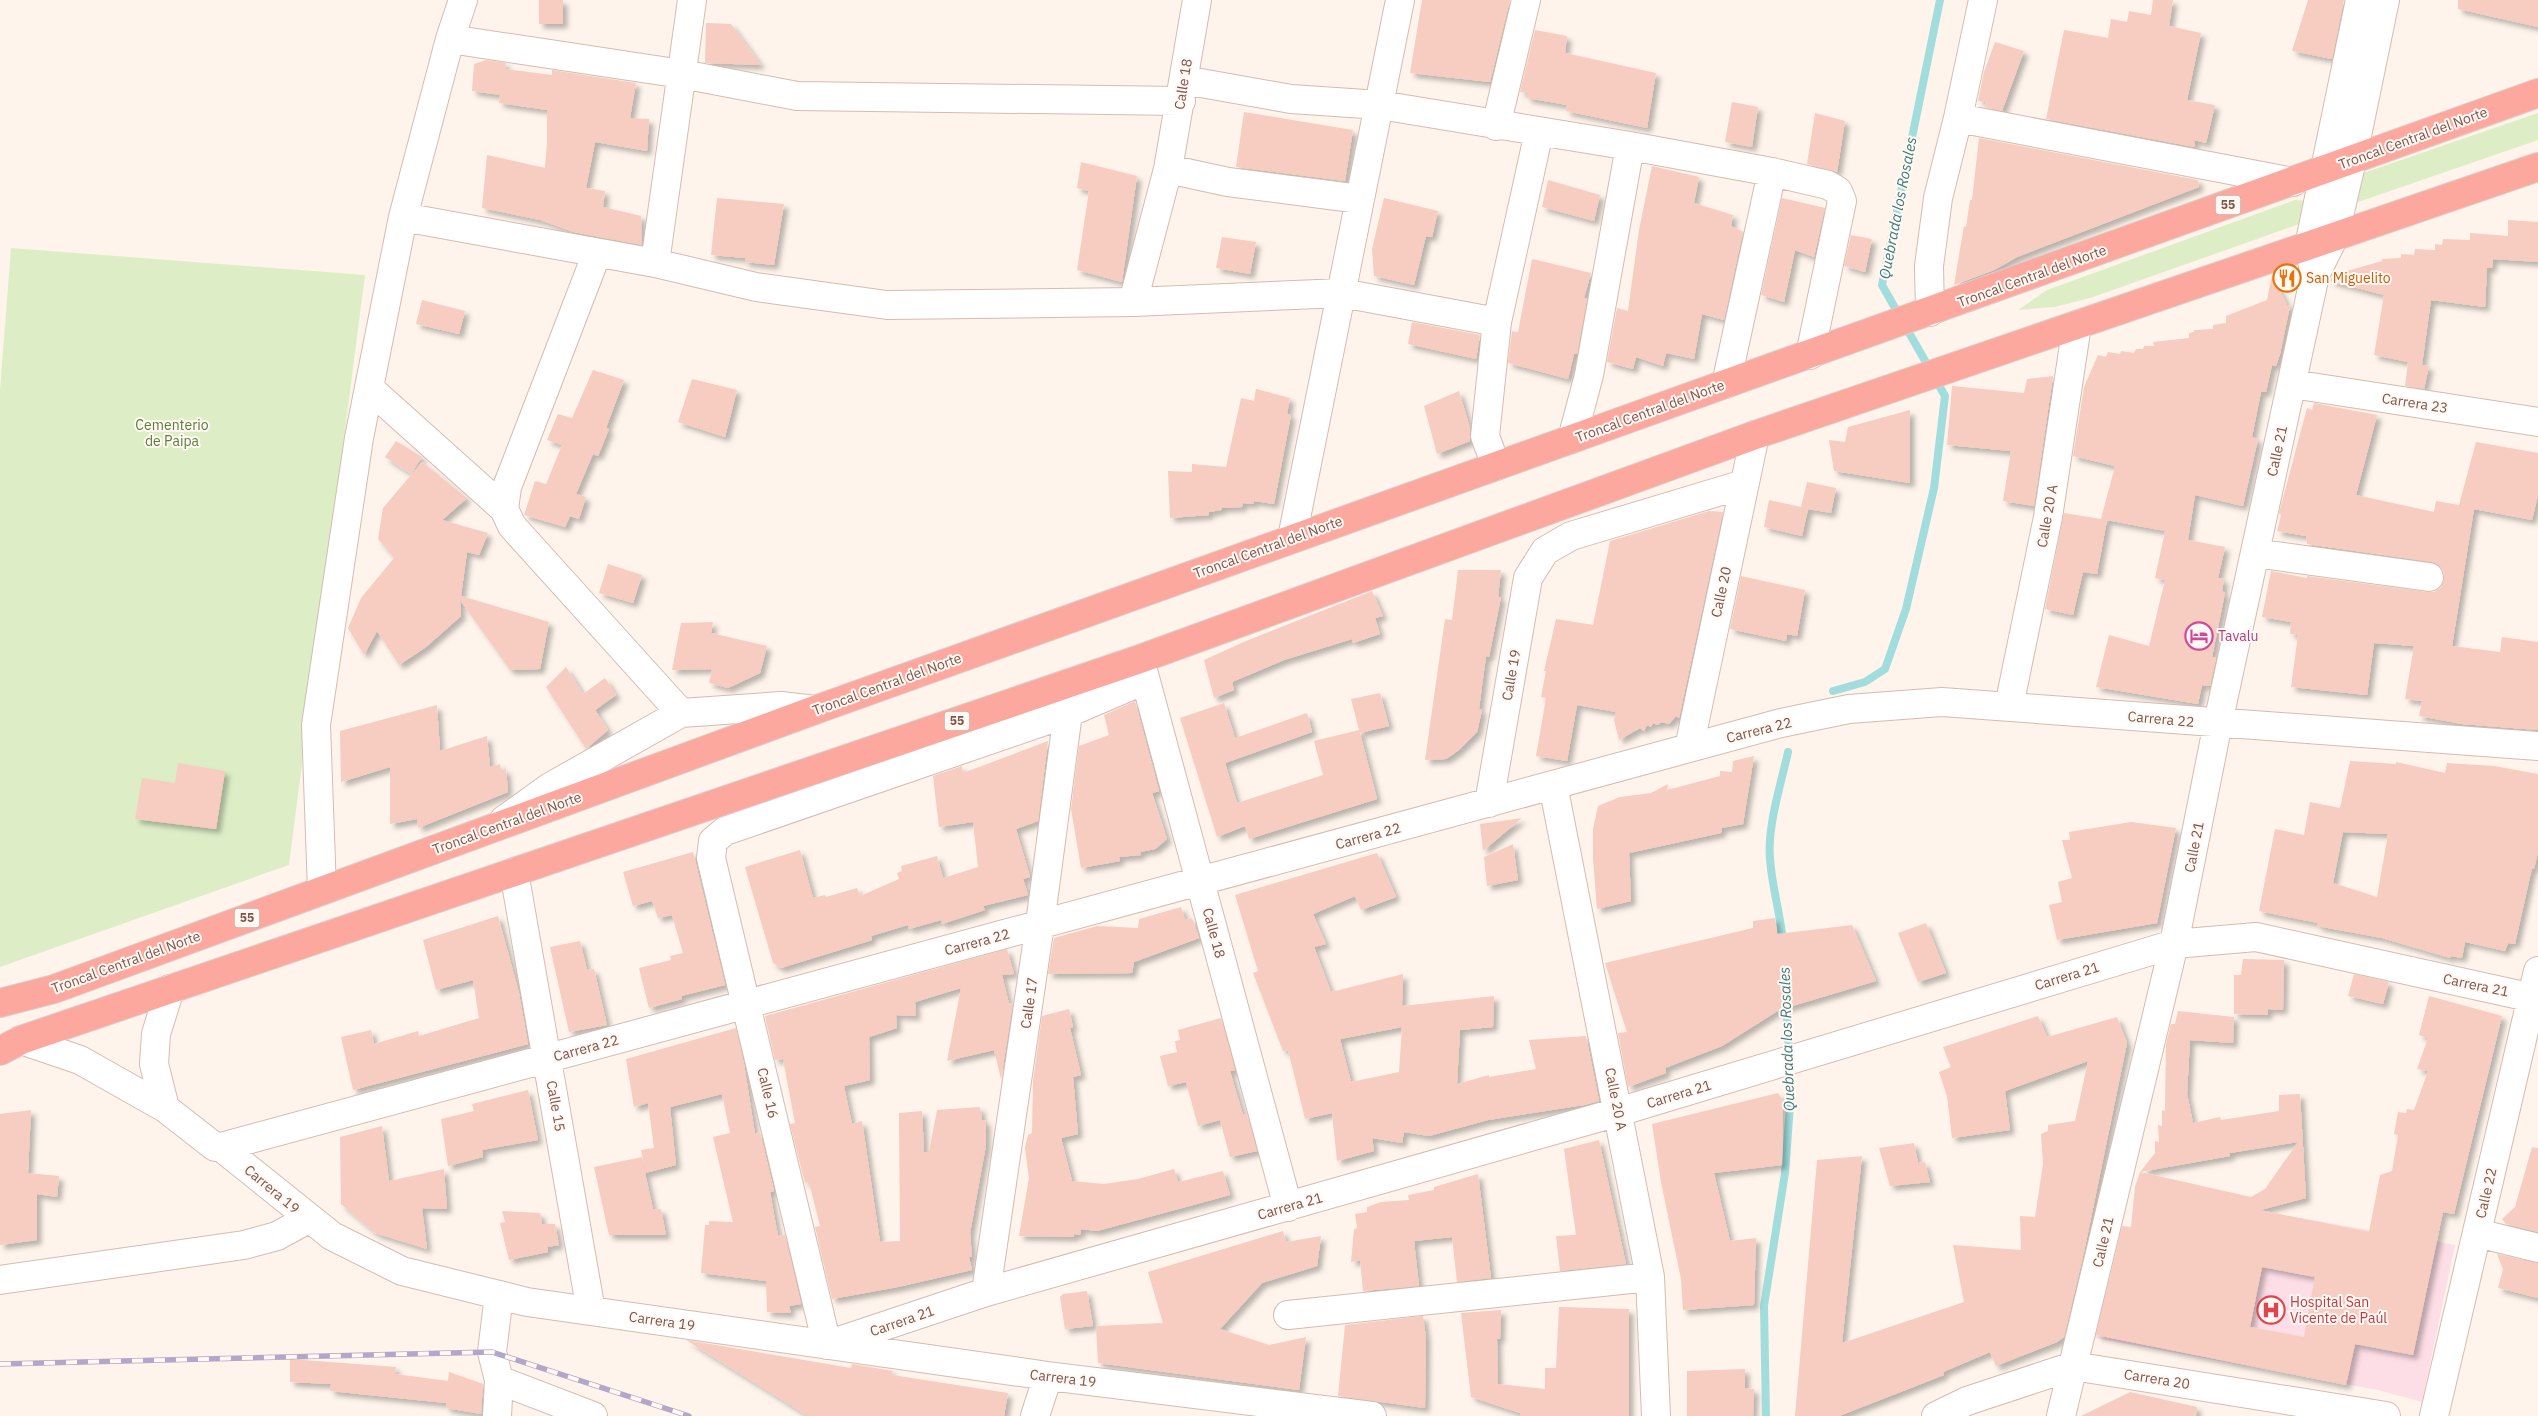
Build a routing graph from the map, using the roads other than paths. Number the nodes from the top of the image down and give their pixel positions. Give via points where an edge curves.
1 (463, 0) edge
2 (692, 0) edge
3 (1197, 0) edge
4 (1400, 0) edge
5 (1526, 0) edge
6 (1983, 0) edge
7 (2360, 0) edge
8 (2385, 0) edge
9 (450, 39) junction
10 (682, 74) junction
11 (1182, 91) junction
12 (2538, 93) edge
13 (1380, 106) junction
14 (1958, 118) junction
15 (1496, 126) junction
16 (1539, 132) junction
17 (1630, 146) junction
18 (2352, 160) junction
19 (2538, 167) edge
20 (1168, 169) junction
21 (2325, 170) junction
22 (1772, 172) junction
23 (2292, 182) junction
24 (1360, 199) junction
25 (403, 217) junction
26 (2321, 241) junction
27 (597, 253) junction
28 (655, 263) junction
29 (1342, 293) junction
30 (1133, 302) junction
31 (1915, 318) junction
32 (1497, 322) junction
33 (2077, 325) junction
34 (1810, 356) junction
35 (1726, 384) junction
36 (2292, 384) junction
37 (369, 388) junction
38 (2538, 422) edge
39 (1755, 435) junction
40 (1572, 438) junction
41 (1496, 466) junction
42 (1744, 484) junction
43 (504, 510) junction
44 (1292, 538) junction
45 (2255, 553) junction
46 (2429, 576) dead end
47 (1142, 670) junction
48 (2009, 706) junction
49 (815, 710) junction
50 (681, 713) junction
51 (1068, 713) junction
52 (2218, 724) junction
53 (2538, 746) edge
54 (1689, 748) junction
55 (1553, 785) junction
56 (1489, 803) junction
57 (492, 828) junction
58 (514, 872) junction
59 (1200, 881) junction
60 (322, 890) junction
61 (1040, 924) junction
62 (2174, 944) junction
63 (2538, 971) edge
64 (170, 989) junction
65 (2535, 998) edge
66 (0, 1003) edge
67 (748, 1004) junction
68 (10, 1046) edge
69 (548, 1058) junction
70 (165, 1108) junction
71 (1618, 1112) junction
72 (221, 1147) junction
73 (1288, 1207) junction
74 (308, 1219) junction
75 (2477, 1232) junction
76 (2538, 1248) edge
77 (1650, 1277) junction
78 (0, 1280) edge
79 (986, 1292) junction
80 (499, 1295) junction
81 (591, 1311) junction
82 (1288, 1316) dead end
83 (827, 1345) junction
84 (2074, 1366) junction
85 (1048, 1376) junction
86 (499, 1380) junction
87 (498, 1416) edge
88 (593, 1416) edge
89 (1035, 1416) edge
90 (1372, 1416) edge
91 (1656, 1416) edge
92 (1936, 1416) edge
93 (2061, 1416) edge
94 (2386, 1416) edge
95 (2434, 1416) edge

1 - 9 street
2 - 10 street
3 - 11 street, Calle 18
4 - 13 street
5 - 15 street
6 - 14 street
7 - 21 street
8 - 18 street
9 - 10 street
9 - 25 street
10 - 11 street via 797,96
10 - 28 street
11 - 13 street
11 - 20 street, Calle 18
12 - 18 highway, Troncal Central del Norte / 55
13 - 15 street
13 - 24 street
14 - 23 street
14 - 31 street via 1938,198 1929,266
15 - 16 street
16 - 17 street
16 - 32 street
17 - 22 street
17 - 40 street via 1589,375
18 - 21 highway, Troncal Central del Norte / 55
18 - 26 street
19 - 26 highway, 55
20 - 24 street via 1228,182
20 - 30 street, Calle 18
21 - 23 highway, Troncal Central del Norte / 55
21 - 26 street
22 - 34 street via 1828,185 1838,191 1842,201
22 - 35 street
23 - 31 highway, Troncal Central del Norte / 55
24 - 29 street
25 - 27 street
25 - 37 street
26 - 33 highway, 55
26 - 36 street, Calle 21
27 - 28 street
27 - 43 street via 507,487
28 - 30 street via 756,287 887,305
29 - 30 street
29 - 32 street
29 - 44 street
31 - 34 highway, Troncal Central del Norte / 55
32 - 41 street via 1485,436
33 - 39 highway, 55
33 - 48 street, Calle 20 A via 2048,517
34 - 35 highway, Troncal Central del Norte / 55
35 - 40 highway, Troncal Central del Norte / 55
36 - 38 street, Carrera 23
36 - 45 street, Calle 21
37 - 43 street
37 - 60 street via 316,725
39 - 42 street, Calle 20
39 - 47 highway, 55
40 - 41 highway, Troncal Central del Norte / 55
41 - 44 highway, Troncal Central del Norte / 55
42 - 54 street, Calle 20
42 - 56 street, Calle 19 via 1571,536 1544,551 1528,578
43 - 50 street via 512,526
44 - 49 highway, Troncal Central del Norte / 55
45 - 46 street
45 - 52 street, Calle 21
47 - 51 street
47 - 58 highway, 55
47 - 59 street, Calle 18
48 - 52 street, Carrera 22
48 - 54 street, Carrera 22 via 1942,702 1850,710 1781,723
49 - 50 street via 781,706
49 - 57 highway, Troncal Central del Norte / 55
50 - 57 street via 550,787
51 - 61 street, Calle 17
51 - 67 street, Calle 16 via 725,831 713,841 711,858
52 - 53 street, Carrera 22
52 - 62 street, Calle 21
54 - 55 street, Carrera 22
55 - 56 street, Carrera 22
55 - 71 street, Calle 20 A
56 - 59 street, Carrera 22
57 - 60 highway, Troncal Central del Norte / 55
58 - 64 highway, 55
58 - 69 street, Calle 15
59 - 61 street, Carrera 22
59 - 73 street, Calle 18
60 - 66 highway, Troncal Central del Norte / 55 via 54,989
61 - 67 street, Carrera 22
61 - 79 street, Calle 17
62 - 65 street, Carrera 21 via 2256,937
62 - 71 street, Carrera 21
62 - 84 street, Calle 21
63 - 65 street, Calle 22
64 - 68 highway, 55
64 - 70 street via 156,1034 154,1064
65 - 75 street, Calle 22
67 - 69 street, Carrera 22
67 - 83 street, Calle 16
68 - 70 street, Carrera 19 via 80,1060
69 - 72 street, Carrera 22
69 - 81 street, Calle 15
70 - 72 street, Carrera 19 via 215,1147
71 - 73 street, Carrera 21
71 - 77 street, Calle 20 A
72 - 74 street, Carrera 19
73 - 79 street, Carrera 21
74 - 78 street via 276,1236 244,1245
74 - 80 street, Carrera 19 via 332,1236 402,1271
75 - 76 street
75 - 95 street, Calle 22
77 - 82 street
77 - 91 street, Calle 20 A
79 - 83 street, Carrera 21
80 - 81 street, Carrera 19
80 - 86 street via 492,1352
81 - 83 street, Carrera 19
83 - 85 street, Carrera 19
84 - 92 street, Carrera 20 via 1967,1401
84 - 93 street, Calle 21
84 - 94 street, Carrera 20
85 - 89 street
85 - 90 street, Carrera 19
86 - 87 street
86 - 88 street

